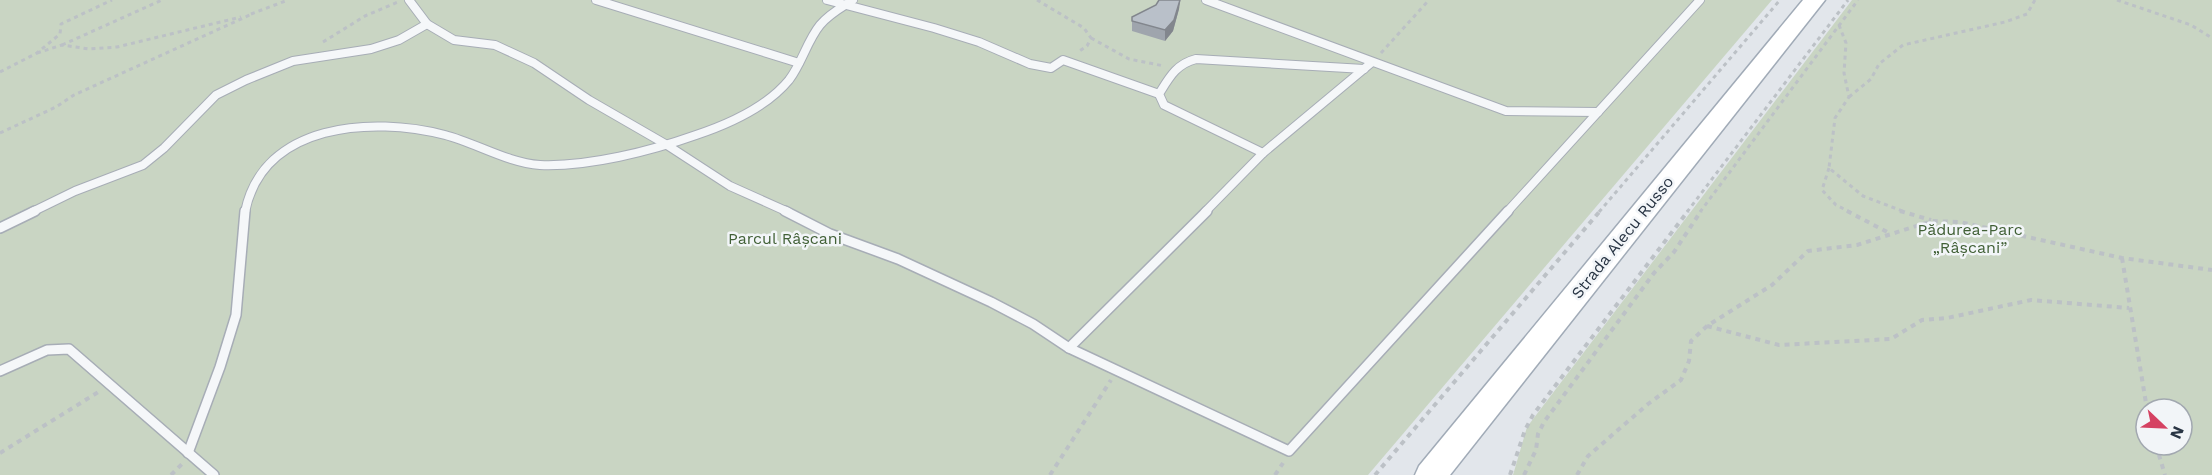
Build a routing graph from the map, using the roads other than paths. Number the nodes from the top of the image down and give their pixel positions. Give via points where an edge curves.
1 (410, 0) edge
2 (599, 0) edge
3 (827, 0) edge
4 (853, 0) edge
5 (1206, 0) edge
6 (1700, 0) edge
7 (1814, 0) edge
8 (844, 5) junction
9 (427, 24) junction
10 (799, 63) junction
11 (1368, 66) junction
12 (1159, 94) junction
13 (1598, 112) junction
14 (667, 145) junction
15 (1263, 153) junction
16 (0, 228) edge
17 (1069, 348) junction
18 (0, 371) edge
19 (189, 453) junction
20 (214, 475) edge
21 (1431, 475) edge

1 - 9 lane
2 - 10 lane
3 - 8 lane
4 - 8 lane
5 - 11 lane
6 - 13 lane
7 - 21 main road, Strada Alecu Russo
8 - 10 lane via 820,26
8 - 12 lane via 954,34 1030,64 1051,69 1063,60
9 - 14 lane via 454,40 495,45 534,63
9 - 16 lane via 399,40 371,49 293,61 216,95 143,165 75,190
10 - 14 lane via 783,87 748,112 707,133
11 - 12 lane via 1186,60 1177,66
11 - 13 lane via 1506,111
11 - 15 lane
12 - 15 lane via 1164,105
13 - 17 lane via 1289,452
14 - 17 lane via 730,186 830,234 898,259 991,302
14 - 19 lane via 600,160 540,165 420,130 347,130 292,144 266,165 248,196 236,317
15 - 17 lane
18 - 19 lane via 46,350 69,349
19 - 20 lane

